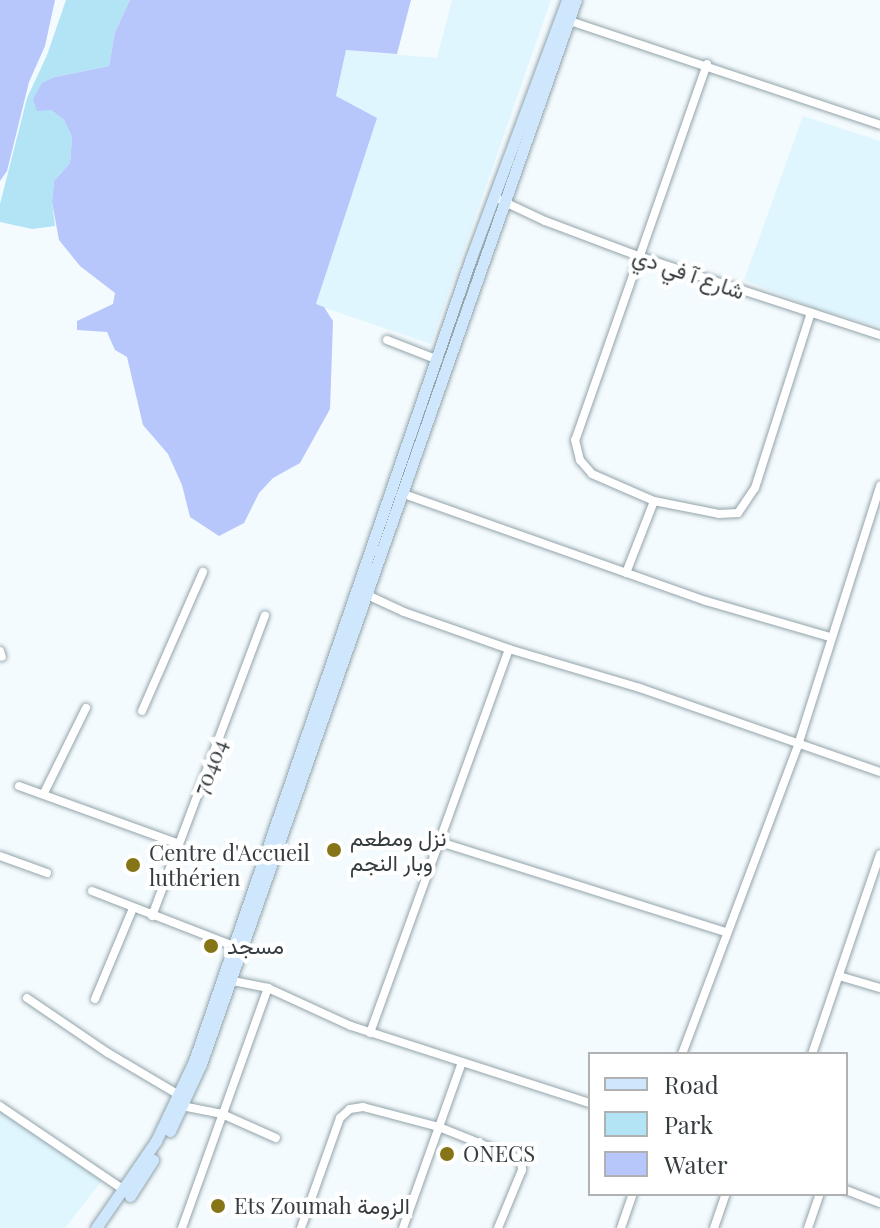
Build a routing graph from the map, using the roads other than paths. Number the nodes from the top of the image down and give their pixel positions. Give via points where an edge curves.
1 (567, 0) edge
2 (576, 0) edge
3 (570, 21) junction
4 (707, 64) junction
5 (880, 125) edge
6 (499, 198) junction
7 (641, 257) junction
8 (811, 313) junction
9 (880, 335) edge
10 (387, 340) dead end
11 (438, 360) junction
12 (880, 486) edge
13 (401, 493) junction
14 (654, 501) junction
15 (203, 572) dead end
16 (626, 573) junction
17 (363, 592) junction
18 (265, 616) dead end
19 (830, 637) junction
20 (509, 649) junction
21 (86, 708) dead end
22 (142, 711) dead end
23 (799, 742) junction
24 (880, 772) edge
25 (19, 786) dead end
26 (44, 793) junction
27 (440, 842) junction
28 (179, 844) junction
29 (880, 854) edge
30 (0, 856) edge
31 (47, 873) dead end
32 (92, 891) dead end
33 (133, 908) junction
34 (152, 916) junction
35 (725, 932) junction
36 (234, 946) junction
37 (839, 976) junction
38 (227, 980) junction
39 (268, 988) junction
40 (880, 988) edge
41 (27, 998) dead end
42 (95, 999) dead end
43 (370, 1033) junction
44 (683, 1052) edge
45 (813, 1052) edge
46 (462, 1062) junction
47 (181, 1101) junction
48 (588, 1102) edge
49 (0, 1106) edge
50 (222, 1114) junction
51 (439, 1127) junction
52 (276, 1138) dead end
53 (124, 1190) junction
54 (848, 1191) edge
55 (632, 1196) edge
56 (725, 1196) edge
57 (819, 1196) edge
58 (880, 1203) edge
59 (96, 1228) edge
60 (105, 1228) edge
61 (182, 1228) edge
62 (301, 1228) edge
63 (403, 1228) edge
64 (498, 1228) edge
65 (621, 1228) edge
66 (714, 1228) edge
67 (808, 1228) edge

1 - 6 main road
2 - 3 main road
3 - 4 street
3 - 6 main road
4 - 5 street
4 - 7 street
6 - 7 street, شارع آ في دي
6 - 11 main road
6 - 13 main road
7 - 8 street, شارع آ في دي
7 - 14 street via 575,448 592,474
8 - 9 street, شارع آ في دي
8 - 14 street via 755,488 738,513
10 - 11 street
11 - 17 main road
12 - 19 street
13 - 16 street
13 - 17 main road
14 - 16 street
15 - 22 street
16 - 19 street
17 - 20 street
17 - 36 main road
17 - 38 main road
18 - 28 street, 70404
19 - 23 street
20 - 23 street
20 - 27 street
21 - 26 street
23 - 24 street
23 - 35 street
25 - 26 street
26 - 28 street
27 - 35 street
27 - 43 street
28 - 34 street, 70404
29 - 37 street
30 - 31 street
32 - 33 street
33 - 34 street
33 - 42 street
34 - 36 street
35 - 44 street
36 - 38 main road
37 - 40 street
37 - 45 street
38 - 39 street
38 - 47 main road
39 - 43 street
39 - 50 street
41 - 47 street
43 - 46 street
46 - 48 street
46 - 51 street
47 - 50 street
47 - 53 main road
47 - 60 main road via 150,1165
49 - 53 street
50 - 52 street
50 - 61 street
51 - 62 street via 363,1107 350,1109 340,1118
51 - 63 street
51 - 64 street via 521,1160 522,1170
53 - 59 main road
54 - 58 street
55 - 65 street
56 - 66 street
57 - 67 street

